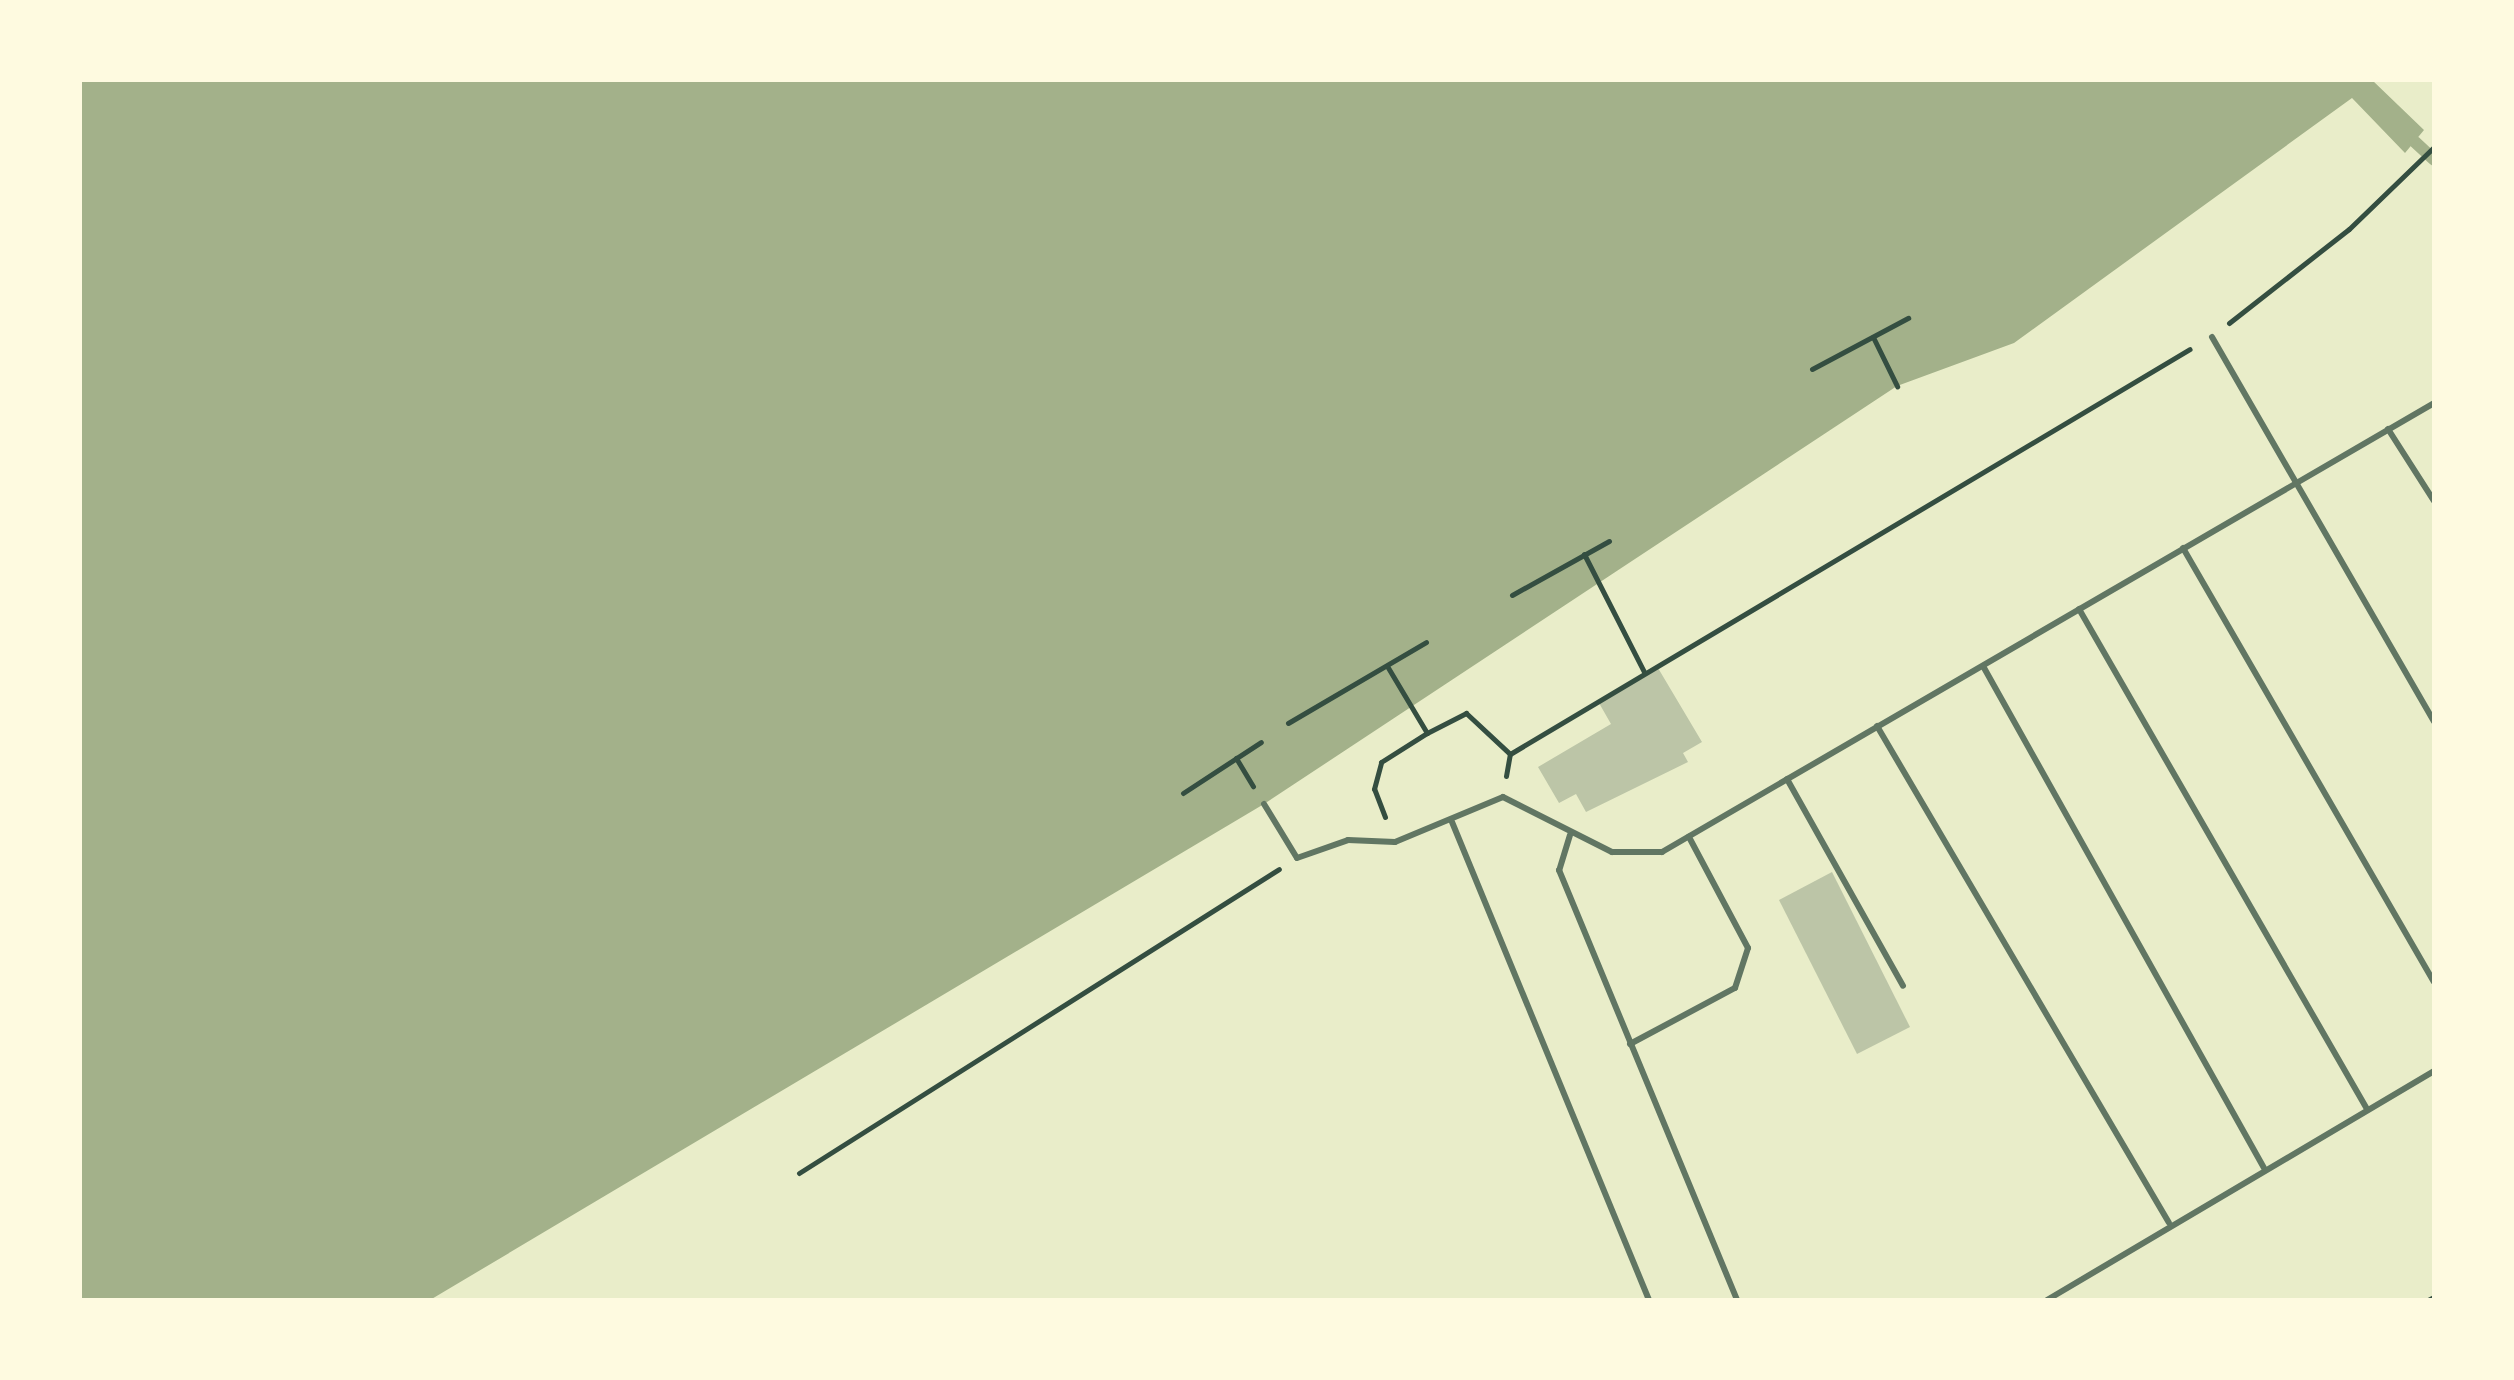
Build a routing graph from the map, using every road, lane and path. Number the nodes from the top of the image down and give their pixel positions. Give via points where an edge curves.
1 (2434, 147) edge
2 (1908, 318) dead end
3 (1873, 337) junction
4 (2212, 337) junction
5 (1812, 369) dead end
6 (1897, 386) dead end
7 (2434, 403) edge
8 (2388, 429) junction
9 (2292, 485) junction
10 (2434, 501) edge
11 (1609, 541) dead end
12 (2183, 548) junction
13 (1584, 554) junction
14 (1512, 595) dead end
15 (2079, 609) junction
16 (1426, 642) dead end
17 (1387, 666) junction
18 (1983, 666) junction
19 (1644, 672) junction
20 (2434, 721) edge
21 (1288, 723) dead end
22 (1877, 726) junction
23 (1427, 733) junction
24 (1261, 742) dead end
25 (1787, 779) junction
26 (1183, 793) dead end
27 (1264, 804) dead end
28 (1452, 822) junction
29 (1570, 835) junction
30 (1689, 837) junction
31 (1395, 842) junction
32 (1297, 858) junction
33 (2434, 982) edge
34 (1903, 986) dead end
35 (1630, 1044) junction
36 (2434, 1071) edge
37 (2367, 1109) junction
38 (2264, 1168) junction
39 (799, 1173) dead end
40 (2169, 1223) junction
41 (2434, 1297) edge
42 (1649, 1300) edge
43 (1737, 1300) edge
44 (2047, 1300) edge
45 (2428, 1300) edge

1 - 4 path via 2349,229
2 - 3 path
3 - 5 path
3 - 6 path
4 - 9 lane
4 - 19 path
7 - 8 lane
8 - 9 lane
8 - 10 lane
9 - 12 lane
9 - 20 lane
11 - 13 path
12 - 15 lane
12 - 33 lane
13 - 14 path
13 - 19 path
15 - 18 lane
15 - 37 lane
16 - 17 path
17 - 21 path
17 - 23 path
18 - 22 lane
18 - 38 lane
19 - 23 path via 1510,754 1466,713
22 - 25 lane
22 - 40 lane
23 - 31 path via 1381,762 1374,789
24 - 26 path
25 - 30 lane
25 - 34 lane
27 - 32 lane
28 - 29 lane via 1503,797
28 - 31 lane
28 - 42 lane
29 - 30 lane via 1612,852 1662,852
29 - 35 lane via 1559,870
30 - 35 lane via 1748,948 1735,988
31 - 32 lane via 1348,840
32 - 39 path
35 - 43 lane
36 - 37 lane
37 - 38 lane
38 - 40 lane
40 - 44 lane
41 - 45 path

